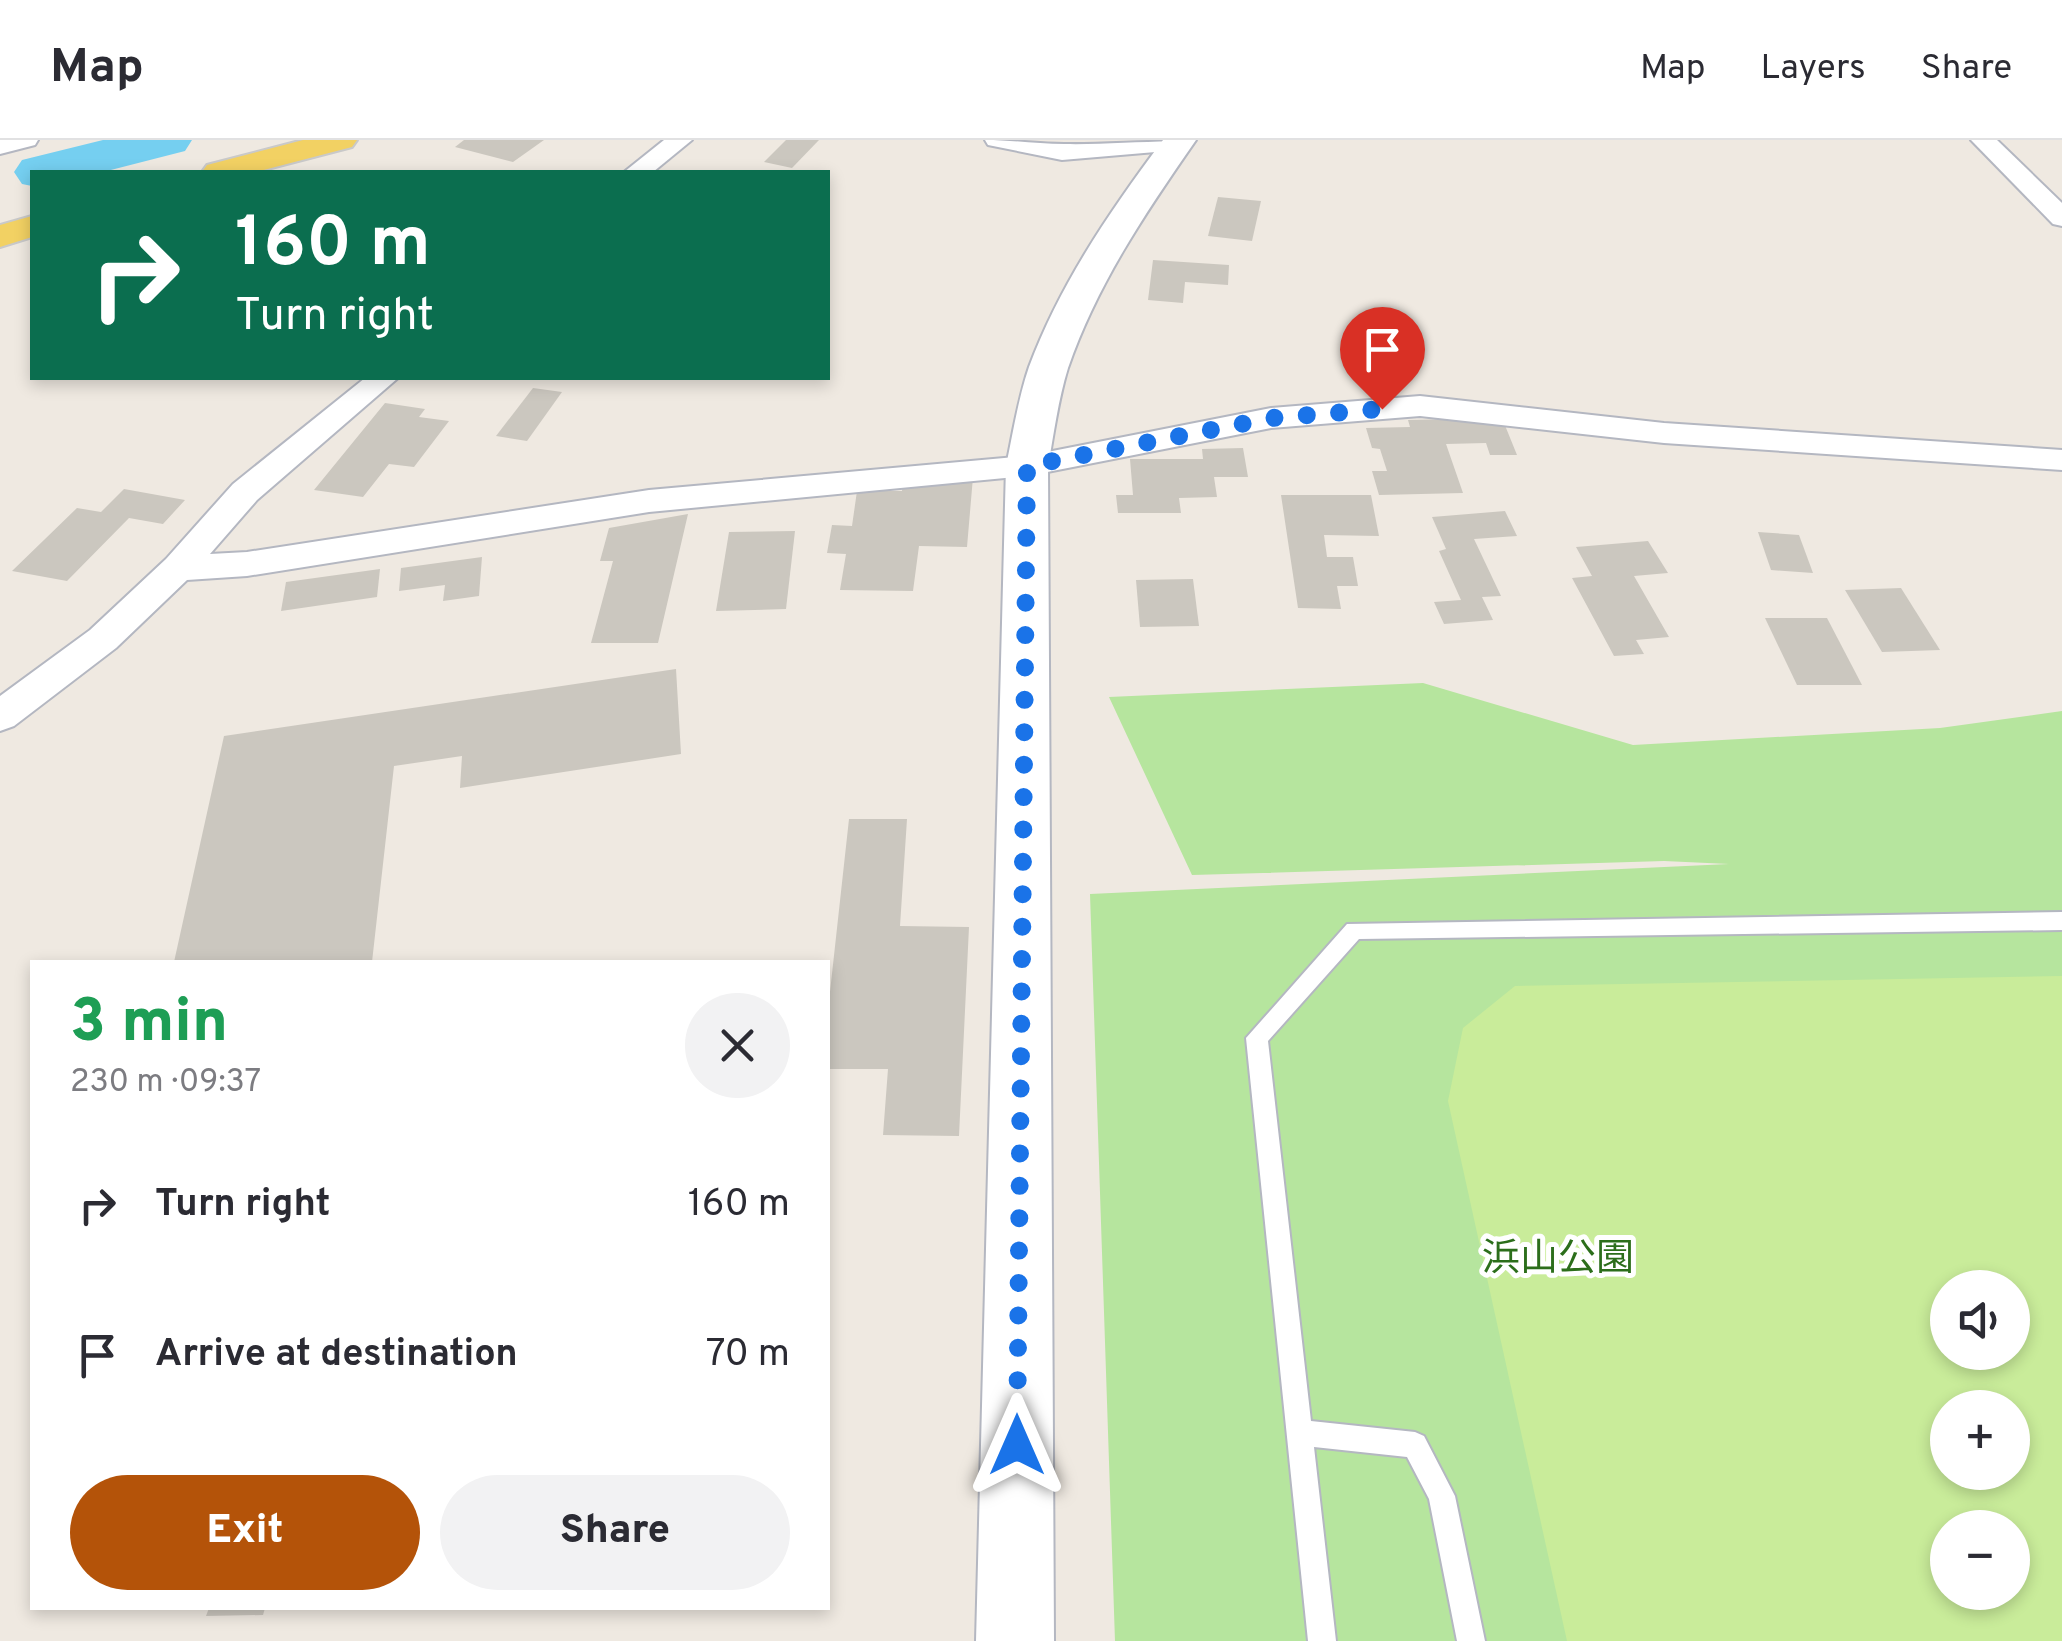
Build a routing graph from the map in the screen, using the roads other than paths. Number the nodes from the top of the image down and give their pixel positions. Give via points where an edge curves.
1 (26, 140) edge
2 (340, 140) edge
3 (680, 140) edge
4 (998, 140) edge
5 (1983, 140) edge
6 (1180, 141) edge
7 (0, 146) edge
8 (227, 170) edge
9 (640, 170) edge
10 (2062, 218) edge
11 (30, 227) edge
12 (0, 236) edge
13 (382, 380) edge
14 (2062, 460) edge
15 (1027, 466) junction
16 (178, 568) junction
17 (0, 716) edge
18 (2062, 921) edge
19 (1297, 1432) junction
20 (1015, 1641) edge
21 (1322, 1641) edge
22 (1471, 1641) edge

1 - 7 street
2 - 8 main road
3 - 9 street
4 - 6 street via 1062,152
5 - 10 street
6 - 15 main road via 1090,271 1048,369
11 - 12 main road
13 - 16 street via 245,492
14 - 15 street via 1664,433 1420,406 1272,418
15 - 16 street via 649,500 247,564
15 - 20 main road
16 - 17 street via 103,639
18 - 19 lane via 1354,930 1257,1038
19 - 21 lane
19 - 22 lane via 1414,1445 1442,1496

